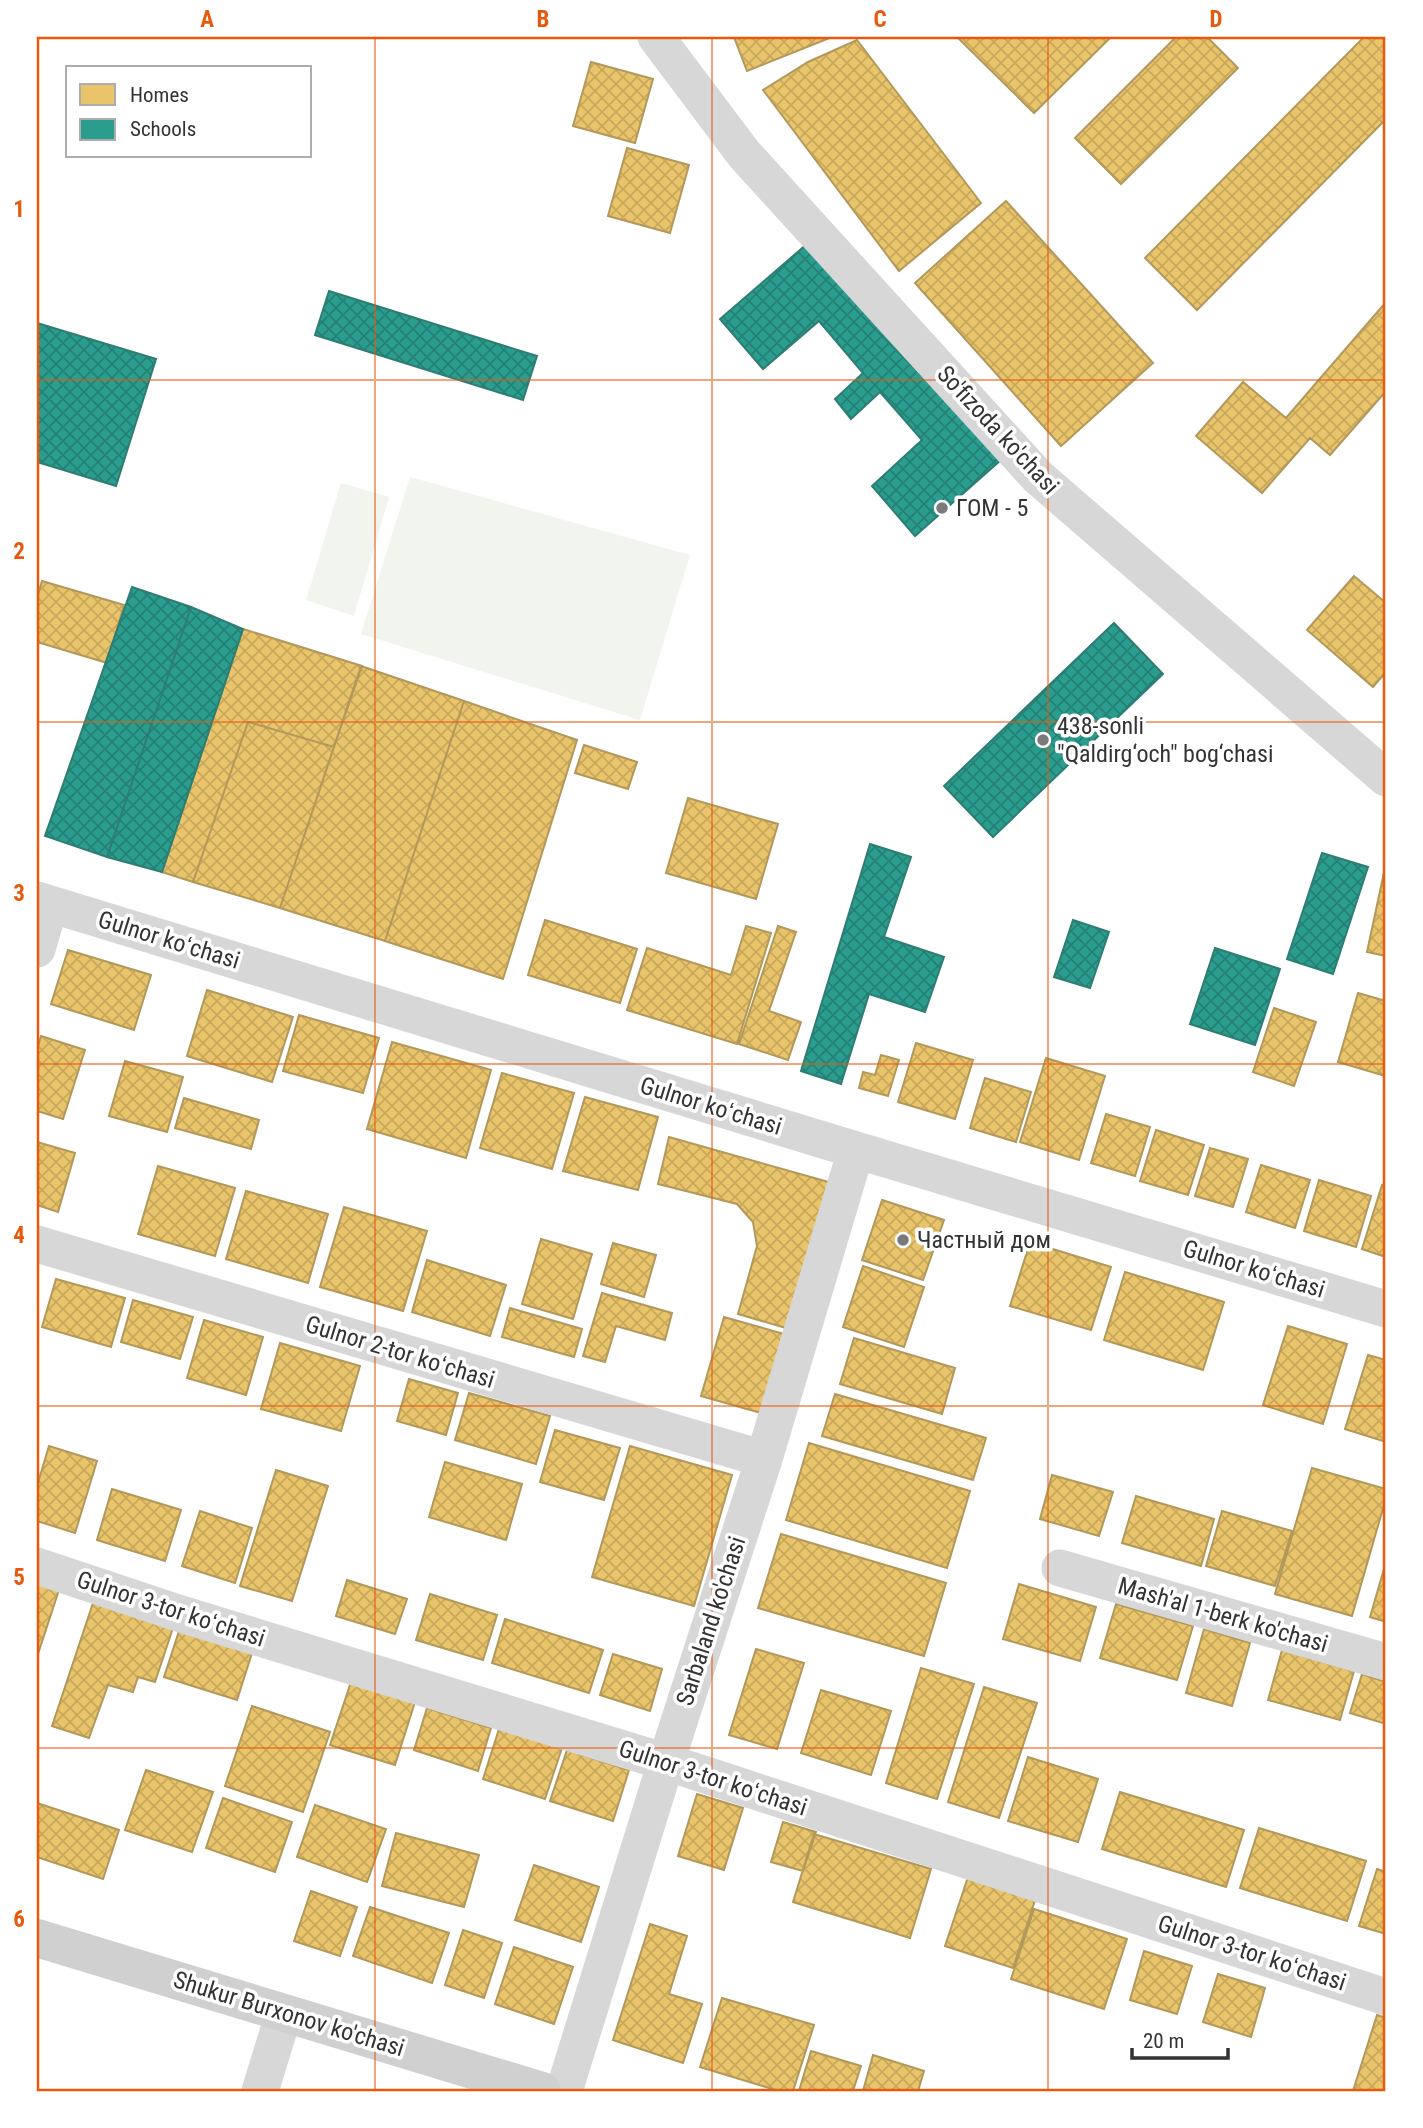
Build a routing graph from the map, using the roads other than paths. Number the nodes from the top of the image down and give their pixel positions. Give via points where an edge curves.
1 (656, 37) edge
2 (1386, 778) edge
3 (44, 902) edge
4 (37, 949) edge
5 (856, 1150) junction
6 (37, 1244) edge
7 (1386, 1309) edge
8 (764, 1460) junction
9 (37, 1566) edge
10 (1060, 1568) dead end
11 (1386, 1662) edge
12 (666, 1762) junction
13 (37, 1938) edge
14 (1386, 1997) edge
15 (284, 2013) junction
16 (260, 2091) edge
17 (542, 2091) edge
18 (564, 2091) edge

1 - 2 street, So'fizoda ko'chasi via 744,154 1038,477
3 - 4 street
3 - 5 street, Gulnor koʻchasi
5 - 7 street, Gulnor koʻchasi
5 - 8 street, Sarbaland ko'chasi
6 - 8 street, Gulnor 2-tor koʻchasi
8 - 12 street, Sarbaland ko'chasi
9 - 12 street, Gulnor 3-tor koʻchasi
10 - 11 street, Mash'al 1-berk ko'chasi
12 - 14 street, Gulnor 3-tor koʻchasi
12 - 18 street, Sarbaland ko'chasi
13 - 15 street, Shukur Burxonov ko'chasi
15 - 16 street
15 - 17 street, Shukur Burxonov ko'chasi

